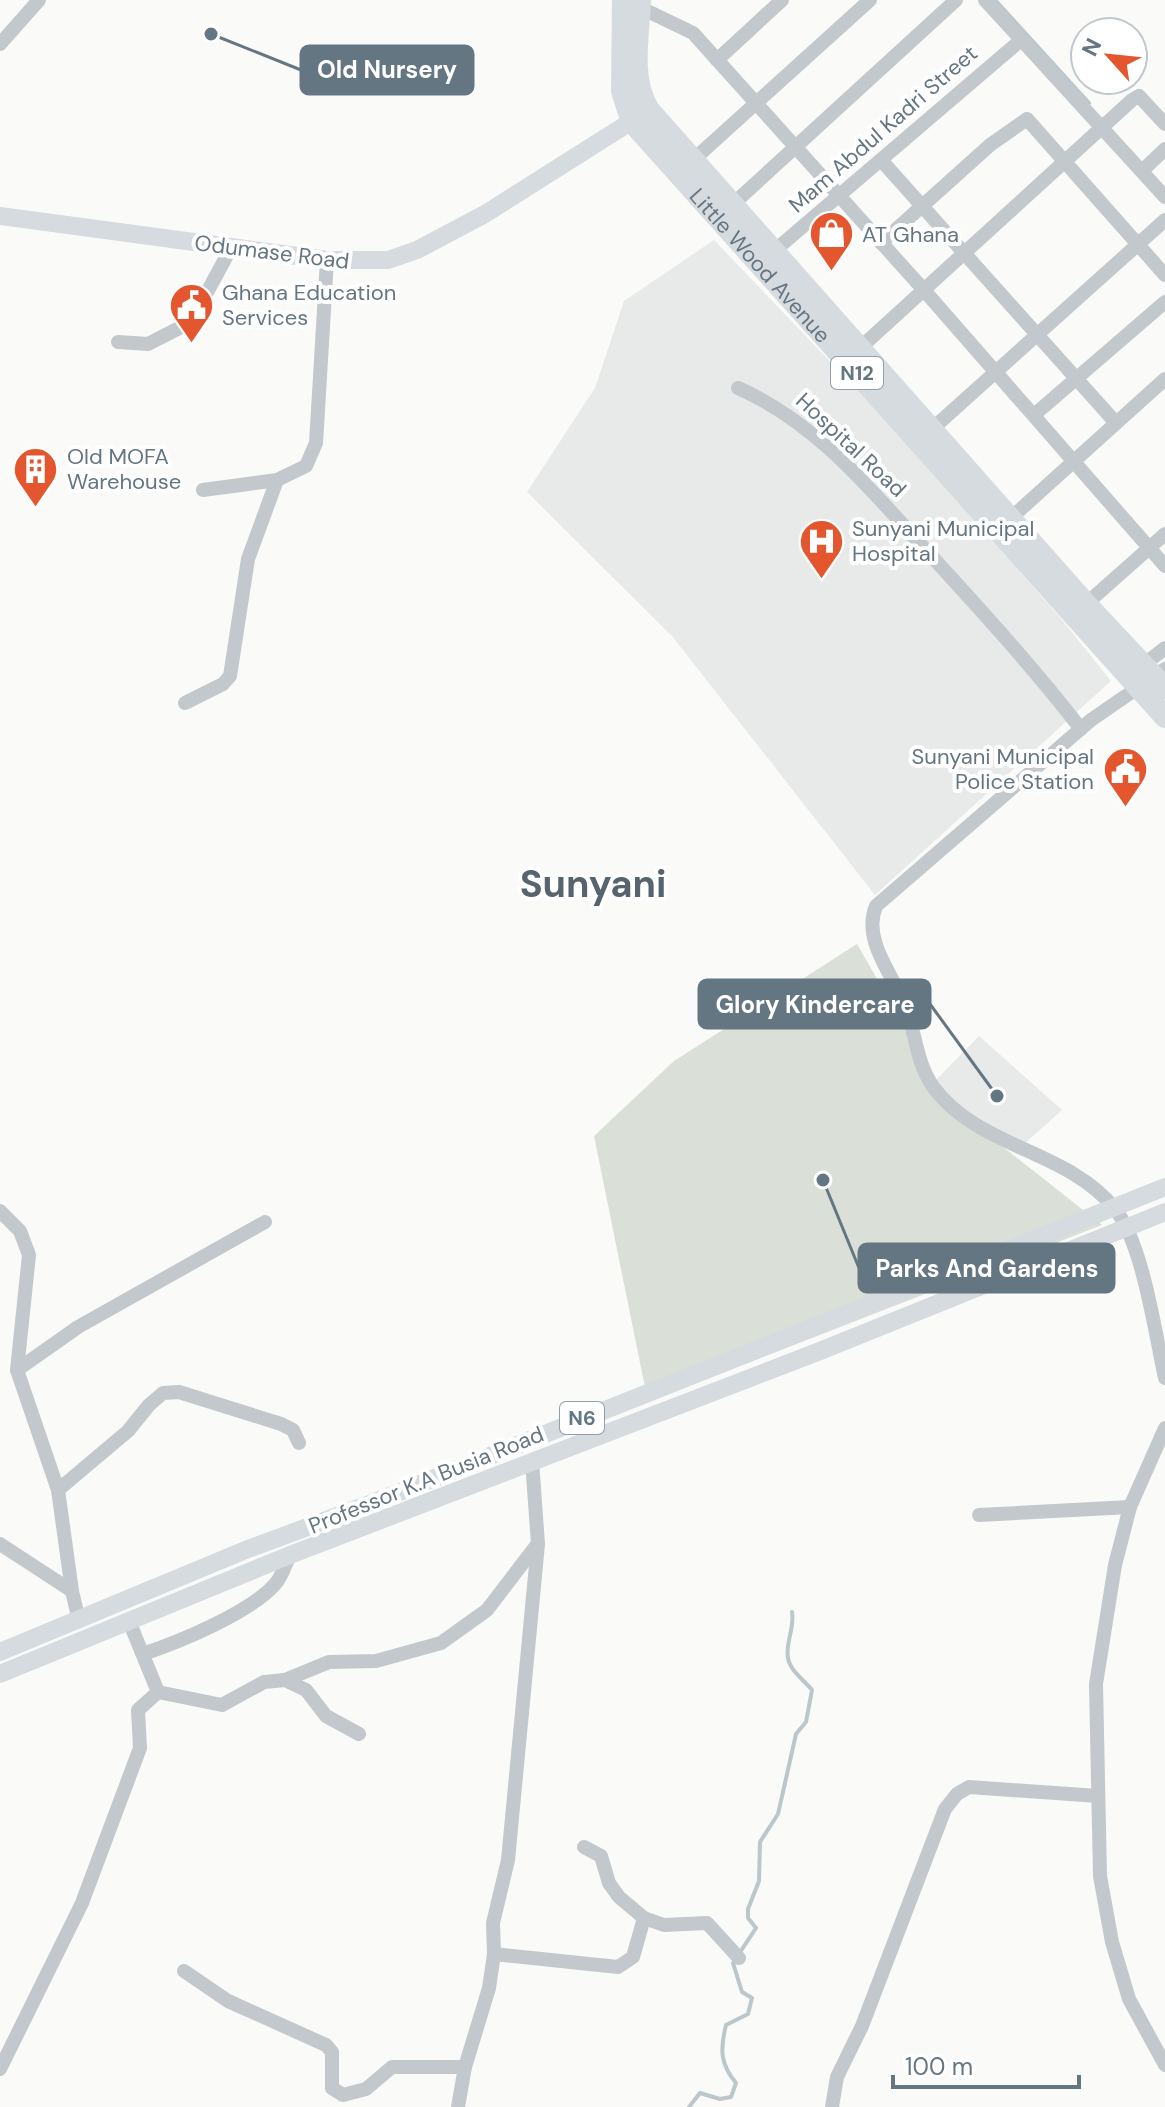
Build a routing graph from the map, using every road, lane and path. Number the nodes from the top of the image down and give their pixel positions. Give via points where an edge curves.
1 (39, 0) edge
2 (782, 0) edge
3 (870, 0) edge
4 (956, 0) edge
5 (985, 0) edge
6 (634, 2) edge
7 (1021, 40) junction
8 (0, 44) edge
9 (717, 60) junction
10 (755, 105) junction
11 (640, 116) junction
12 (1165, 124) edge
13 (1102, 128) junction
14 (795, 148) junction
15 (1165, 149) edge
16 (881, 160) junction
17 (692, 161) junction
18 (1065, 161) junction
19 (1142, 171) junction
20 (839, 196) junction
21 (1165, 197) edge
22 (732, 205) junction
23 (922, 208) junction
24 (0, 216) edge
25 (1165, 220) edge
26 (881, 243) junction
27 (1139, 243) junction
28 (231, 248) junction
29 (774, 251) junction
30 (962, 254) junction
31 (327, 260) junction
32 (1165, 275) edge
33 (923, 289) junction
34 (1165, 302) edge
35 (1038, 337) junction
36 (118, 342) dead end
37 (860, 348) junction
38 (998, 373) junction
39 (1076, 379) junction
40 (1165, 379) edge
41 (738, 388) dead end
42 (1034, 415) junction
43 (1116, 423) junction
44 (931, 430) junction
45 (1075, 461) junction
46 (959, 474) junction
47 (277, 480) junction
48 (203, 490) dead end
49 (986, 504) junction
50 (1012, 517) junction
51 (1165, 534) edge
52 (1150, 548) junction
53 (1165, 566) edge
54 (1086, 604) junction
55 (1165, 648) edge
56 (1150, 677) edge
57 (185, 703) dead end
58 (1165, 717) edge
59 (1081, 729) junction
60 (1165, 1187) edge
61 (1115, 1209) junction
62 (0, 1211) edge
63 (1165, 1212) edge
64 (265, 1222) dead end
65 (1126, 1228) junction
66 (17, 1370) junction
67 (1165, 1378) edge
68 (1165, 1428) edge
69 (299, 1443) dead end
70 (532, 1461) junction
71 (58, 1490) junction
72 (1130, 1507) junction
73 (979, 1515) dead end
74 (538, 1544) junction
75 (0, 1545) edge
76 (290, 1555) junction
77 (72, 1591) junction
78 (79, 1621) junction
79 (129, 1621) junction
80 (0, 1652) edge
81 (143, 1654) junction
82 (0, 1674) edge
83 (285, 1680) junction
84 (158, 1692) junction
85 (359, 1734) dead end
86 (1098, 1796) junction
87 (584, 1847) dead end
88 (644, 1918) junction
89 (494, 1954) junction
90 (739, 1958) dead end
91 (184, 1971) dead end
92 (1165, 2065) edge
93 (465, 2067) junction
94 (0, 2069) edge
95 (458, 2107) edge
96 (832, 2107) edge

1 - 8 street
2 - 9 street
3 - 10 street
4 - 14 street
5 - 7 street
6 - 9 street via 693,33
6 - 11 highway, Little Wood Avenue / N12
7 - 13 street
7 - 16 street, Mam Abdul Kadri Street
9 - 10 street
10 - 14 street
10 - 17 street
11 - 17 highway, Little Wood Avenue / N12
11 - 31 main road, Odumase Road via 485,214 417,250 375,261
11 - 46 highway, Little Wood Avenue / N12
12 - 13 street via 1139,96
13 - 18 street
13 - 19 street
14 - 20 street
14 - 22 street
15 - 19 street
16 - 20 street, Mam Abdul Kadri Street
16 - 23 street
17 - 22 highway, Little Wood Avenue / N12
18 - 23 street via 1027,119 990,145
18 - 27 street
18 - 30 street
19 - 21 street
20 - 26 street
20 - 29 street, Mam Abdul Kadri Street
22 - 29 highway, Little Wood Avenue / N12
23 - 26 street
23 - 30 street
24 - 28 main road, Odumase Road
25 - 27 street
26 - 33 street
27 - 32 street
27 - 35 street
28 - 31 main road, Odumase Road
28 - 36 street via 191,322 148,344
29 - 37 highway, Little Wood Avenue / N12
30 - 33 street
30 - 35 street
31 - 47 street via 316,443 306,466
33 - 37 street
33 - 38 street
34 - 39 street
35 - 38 street
35 - 39 street
37 - 44 highway, Little Wood Avenue / N12
38 - 42 street
38 - 44 street
39 - 42 street
39 - 43 street
40 - 43 street
41 - 59 street, Hospital Road via 796,418 855,473 1012,642
42 - 45 street
43 - 45 street
44 - 46 highway, Little Wood Avenue / N12
45 - 50 street
45 - 52 street
46 - 49 highway, Little Wood Avenue / N12
47 - 48 street
47 - 57 street via 248,559 230,676
49 - 50 highway, Little Wood Avenue / N12
49 - 56 highway, Little Wood Avenue / N12
50 - 54 highway, Little Wood Avenue / N12
51 - 52 street
52 - 53 street
52 - 54 street
54 - 56 highway, Little Wood Avenue / N12
55 - 56 street
56 - 58 highway, Little Wood Avenue / N12
56 - 59 street
59 - 61 street via 876,906 871,932 905,1004 924,1073 935,1090 976,1127 1070,1172
60 - 61 main road, Professor K.A Busia Road / N6
61 - 65 street
61 - 78 main road, Professor K.A Busia Road / N6 via 248,1549
62 - 66 street via 20,1231 29,1255
63 - 65 main road, Professor K.A Busia Road / N6
64 - 66 street via 78,1327
65 - 67 street
65 - 70 main road, Professor K.A Busia Road / N6
66 - 71 street
68 - 72 street
69 - 71 street via 293,1430 281,1424 179,1392 163,1393 128,1431
70 - 74 street
70 - 76 main road, Professor K.A Busia Road / N6
71 - 77 street
72 - 73 street
72 - 86 street via 1096,1684
74 - 83 street via 487,1610 441,1643 376,1661 329,1662
74 - 89 street via 508,1860 493,1923
75 - 77 street
76 - 79 main road, Professor K.A Busia Road / N6
76 - 81 street via 276,1583 261,1594 211,1627
77 - 78 street
78 - 80 main road, Professor K.A Busia Road / N6
79 - 81 street
79 - 82 main road, Professor K.A Busia Road / N6
81 - 84 street
83 - 84 street via 264,1682 222,1705
83 - 85 street via 306,1690 326,1716
84 - 94 street via 138,1710 140,1748 82,1903
86 - 92 street via 1100,1876 1118,1968
86 - 96 street via 969,1787 957,1794 945,1809 862,2026 837,2077
87 - 88 street via 601,1856 609,1883
88 - 89 street via 633,1957 618,1967
88 - 90 street via 664,1925 707,1923
89 - 93 street via 483,2015
91 - 93 street via 228,2001 326,2045 332,2052 332,2088 343,2095 366,2089 392,2067
93 - 95 street

